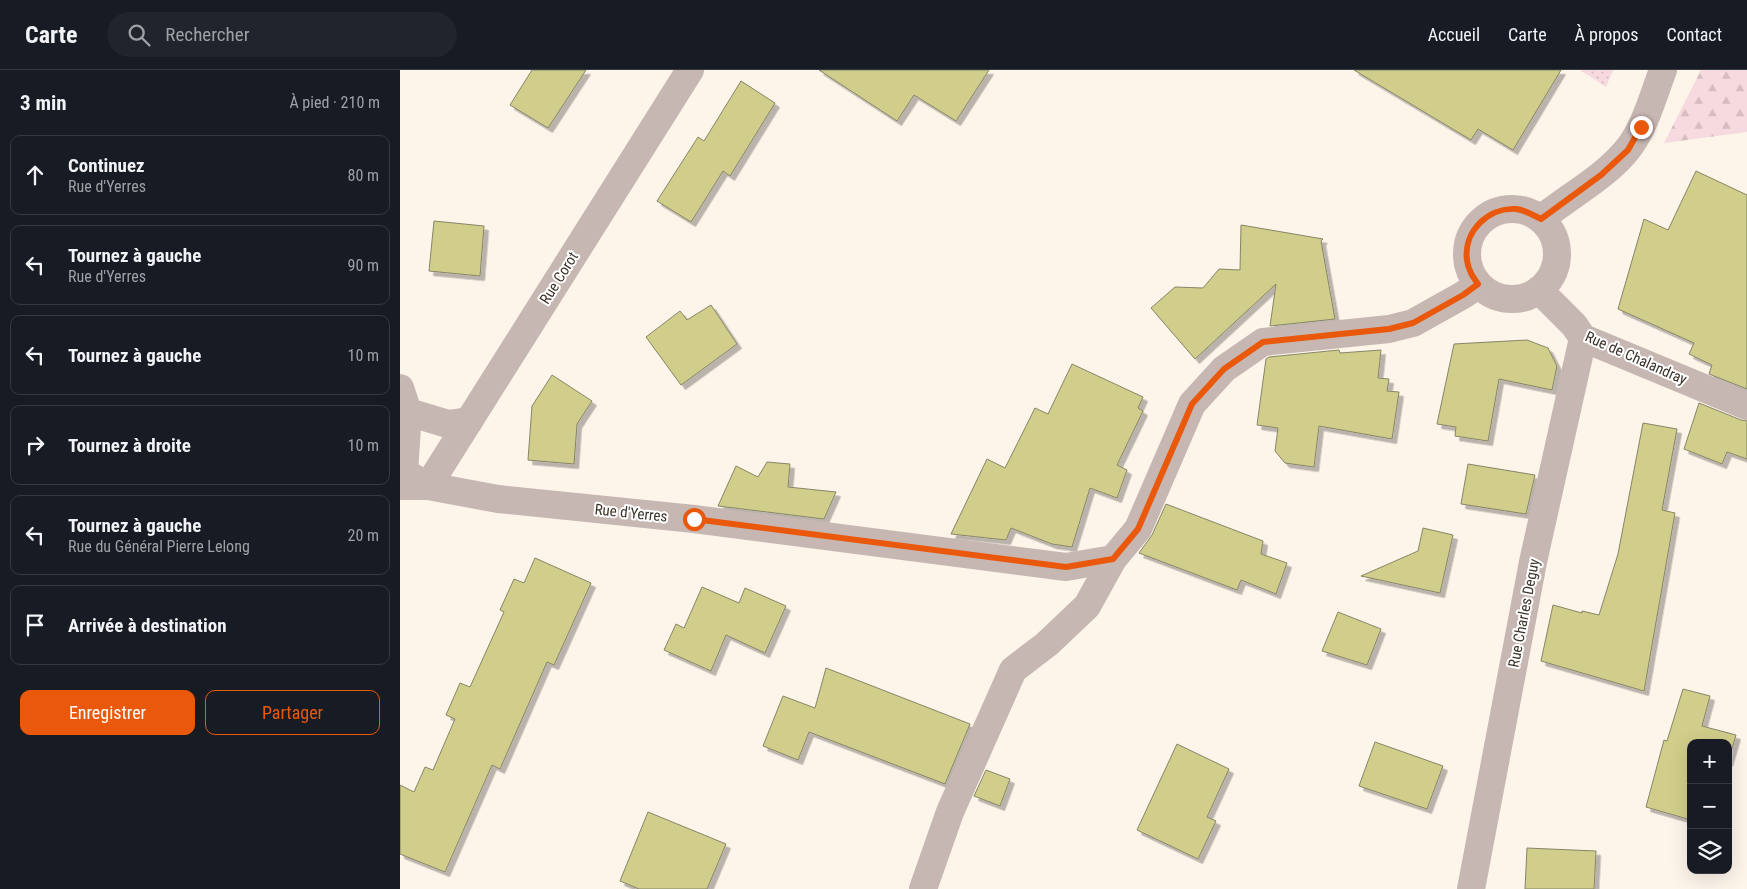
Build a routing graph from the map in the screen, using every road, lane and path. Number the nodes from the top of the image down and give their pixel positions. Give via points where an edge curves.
1 (690, 70) edge
2 (1663, 70) edge
3 (1541, 219) junction
4 (1478, 284) junction
5 (1540, 290) junction
6 (1583, 338) junction
7 (404, 400) edge
8 (1747, 406) edge
9 (470, 421) junction
10 (400, 486) edge
11 (428, 486) junction
12 (1113, 559) junction
13 (922, 889) edge
14 (1471, 889) edge

1 - 9 street, Rue Corot
2 - 3 street via 1641,127 1628,150 1601,175
3 - 4 street via 1516,209 1491,214 1480,222 1467,246 1470,273
3 - 5 street via 1556,242 1558,255 1549,281
4 - 5 street via 1501,298 1528,297
4 - 12 street via 1413,323 1389,329 1263,342 1224,369 1192,404 1138,529
5 - 6 street, Rue de Chalandray
6 - 8 street, Rue de Chalandray
6 - 14 street, Rue Charles Deguy via 1533,562
7 - 9 street via 448,424
7 - 11 street via 404,472
9 - 11 street, Rue Corot
10 - 11 street, Rue d'Yerres
11 - 12 street, Rue d'Yerres via 498,499 694,519 1066,567
12 - 13 street via 1087,606 1047,644 1013,670 950,812

